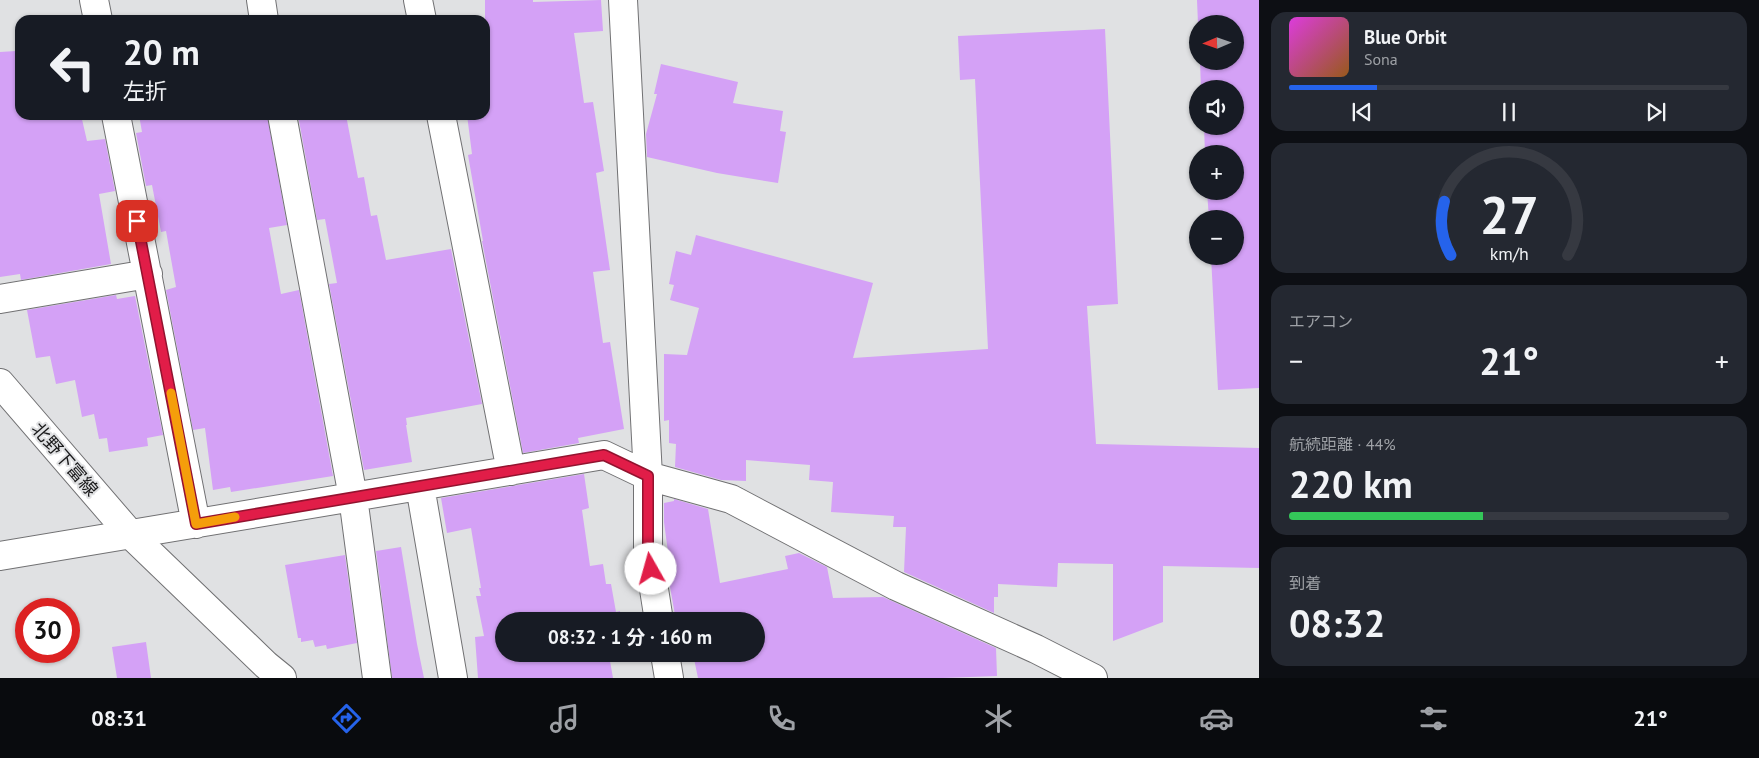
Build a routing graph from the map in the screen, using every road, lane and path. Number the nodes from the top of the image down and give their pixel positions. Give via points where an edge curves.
1 (94, 0) edge
2 (261, 0) edge
3 (418, 0) edge
4 (623, 0) edge
5 (97, 15) edge
6 (263, 15) edge
7 (421, 15) edge
8 (117, 120) edge
9 (283, 120) edge
10 (442, 120) edge
11 (148, 274) junction
12 (0, 299) edge
13 (0, 383) edge
14 (511, 471) junction
15 (648, 476) junction
16 (420, 486) junction
17 (353, 497) junction
18 (196, 524) junction
19 (131, 535) junction
20 (0, 556) edge
21 (658, 612) edge
22 (666, 662) edge
23 (282, 678) edge
24 (377, 678) edge
25 (453, 678) edge
26 (669, 678) edge
27 (1093, 678) edge

1 - 5 street
2 - 6 street
3 - 7 street
4 - 15 street
8 - 11 street
9 - 17 street
10 - 14 street
11 - 12 street
11 - 18 street
13 - 19 street, 北野下富線
14 - 15 street via 604,455
14 - 16 street
15 - 21 street via 648,551
15 - 27 street via 731,499 896,586
16 - 17 street
16 - 25 street
17 - 18 street
17 - 24 street
18 - 19 street
19 - 20 street
19 - 23 street, 北野下富線
22 - 26 street

